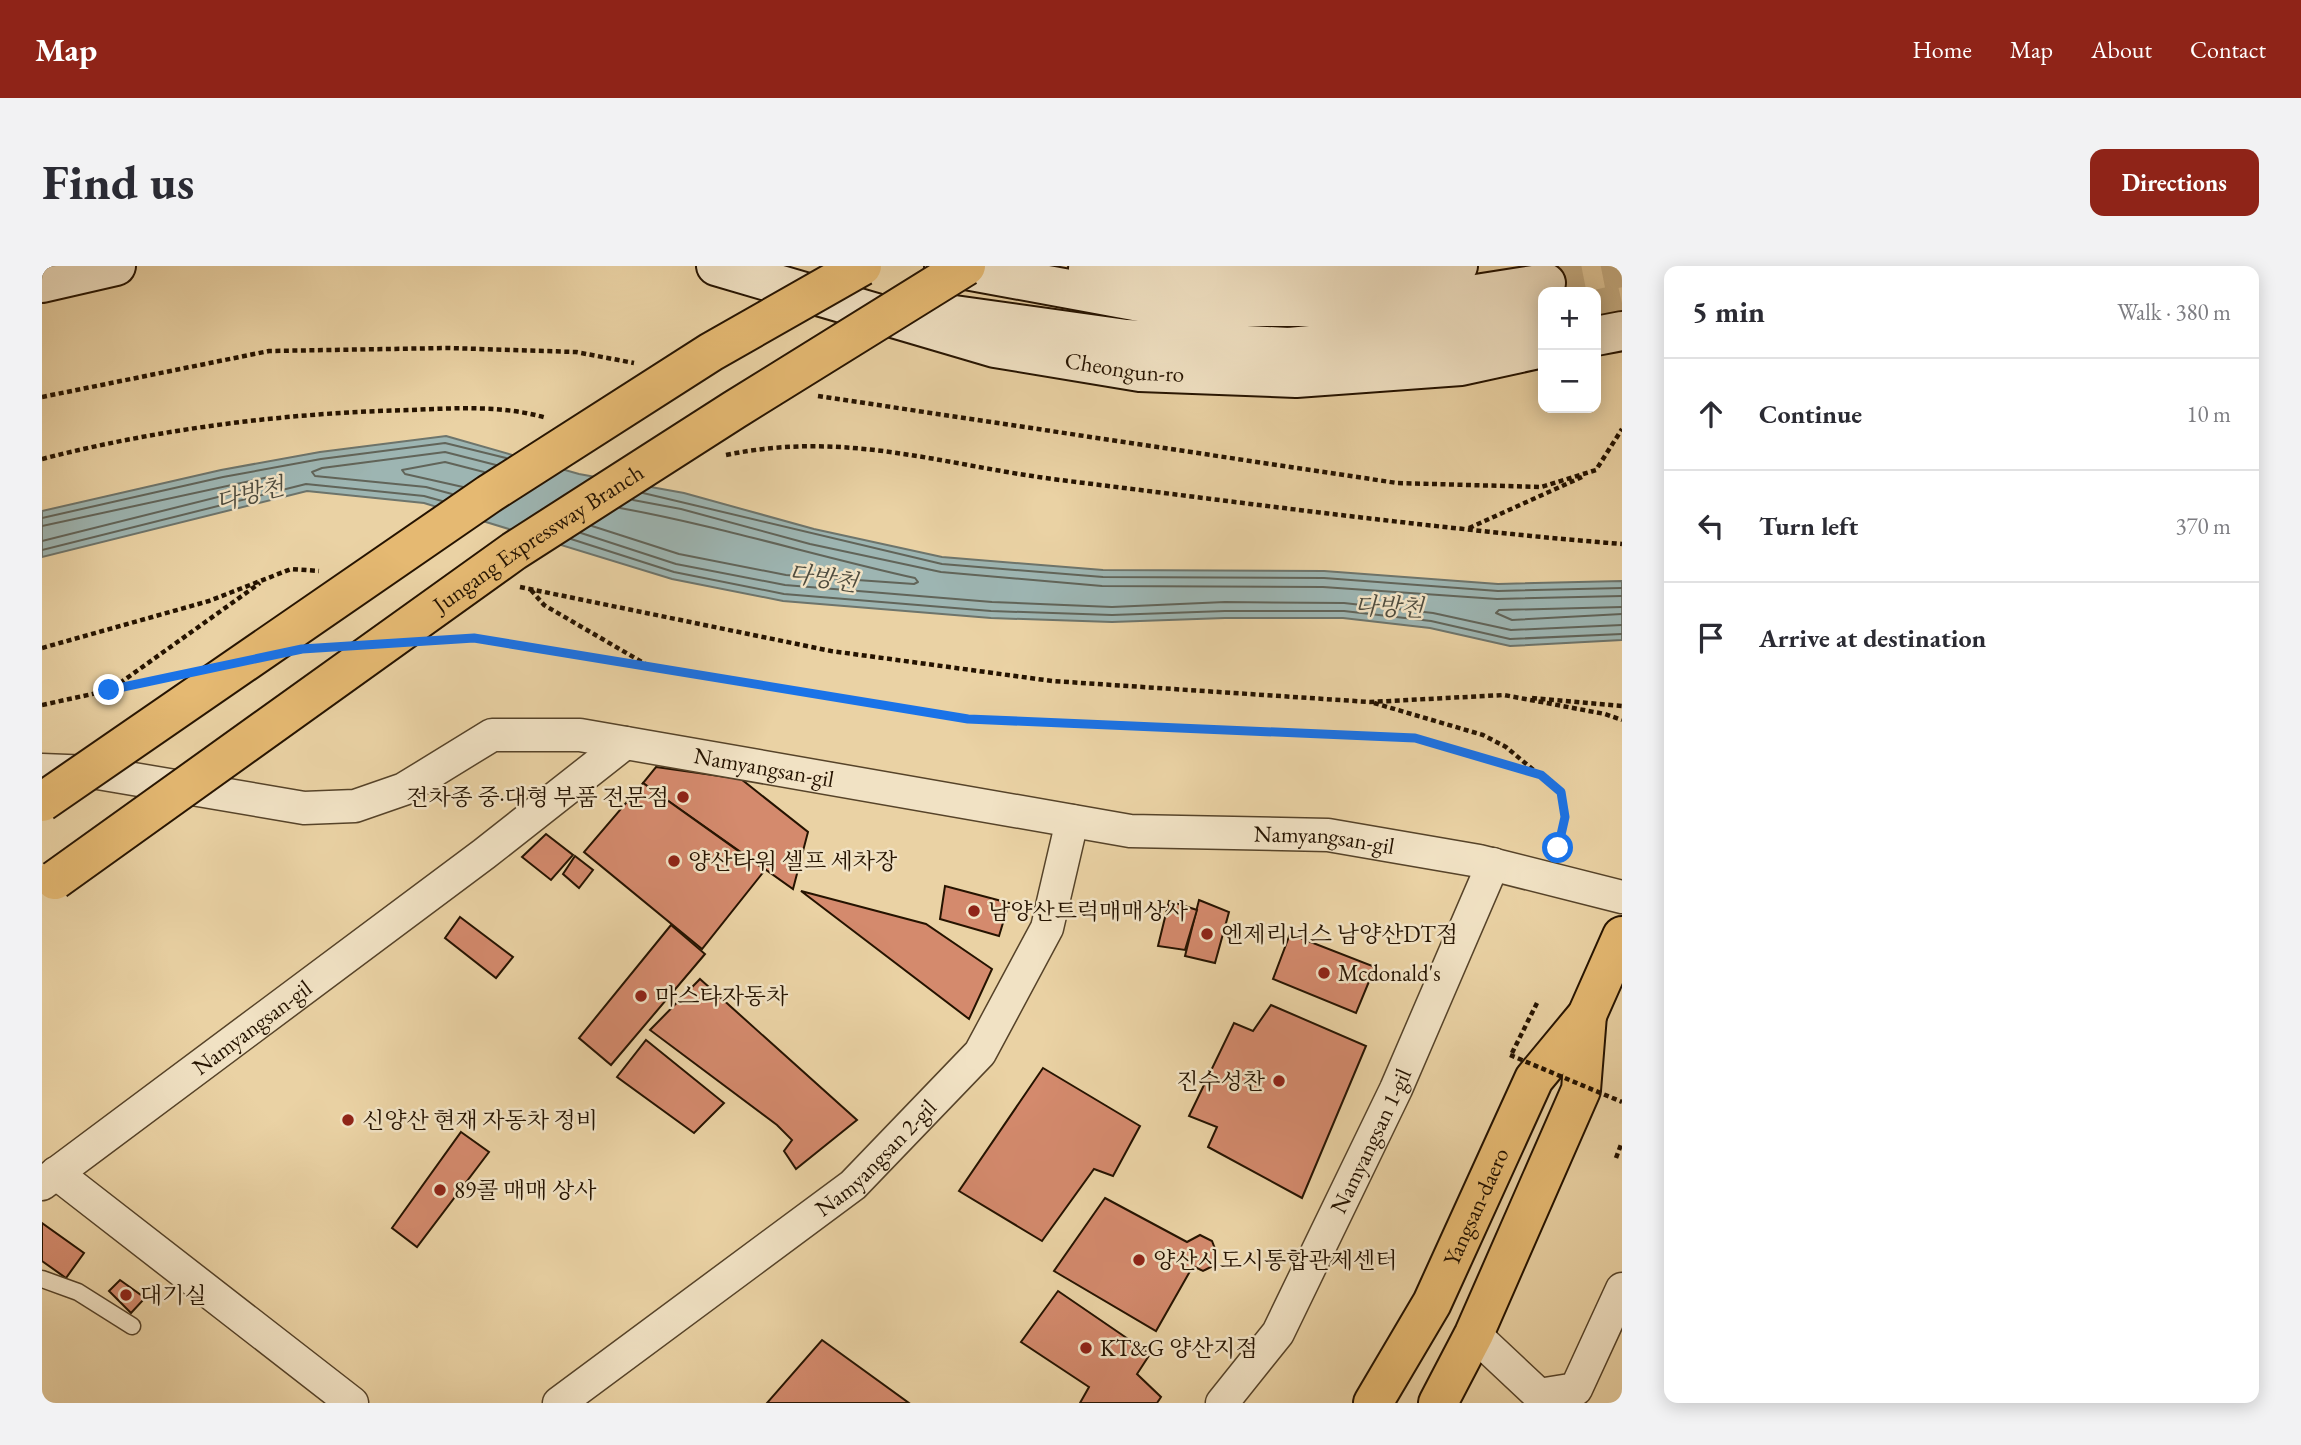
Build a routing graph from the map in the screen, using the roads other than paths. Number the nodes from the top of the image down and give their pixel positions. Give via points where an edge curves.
1 (116, 266) edge
2 (716, 266) edge
3 (726, 266) edge
4 (862, 266) edge
5 (944, 266) edge
6 (966, 266) edge
7 (1061, 266) edge
8 (1458, 266) edge
9 (42, 283) edge
10 (1538, 301) tunnel mouth
11 (1538, 303) tunnel mouth
12 (1622, 331) edge
13 (1601, 335) edge
14 (1538, 349) edge
15 (1622, 355) edge
16 (1601, 356) edge
17 (1538, 365) edge
18 (1461, 366) junction
19 (625, 743) junction
20 (42, 770) edge
21 (42, 802) edge
22 (1072, 821) junction
23 (1493, 864) junction
24 (55, 880) dead end
25 (1622, 897) edge
26 (1622, 936) edge
27 (1587, 1015) junction
28 (49, 1179) edge
29 (42, 1279) edge
30 (1622, 1289) edge
31 (132, 1326) dead end
32 (1474, 1334) junction
33 (1539, 1399) edge
34 (352, 1403) edge
35 (559, 1403) edge
36 (1222, 1403) edge
37 (1373, 1403) edge
38 (1438, 1403) edge

1 - 9 main road
2 - 18 main road, Cheongun-ro via 995,348 1140,372 1296,378
3 - 11 main road, Cheongun-ro via 939,313 1126,339 1289,347 1420,335
4 - 21 main road, bridge via 711,352 489,494
5 - 10 main road, Cheongun-ro via 1167,307
6 - 24 main road, Jungang Expressway Branch, bridge via 514,551
7 - 8 main road via 1232,285 1408,276
12 - 13 main road
14 - 18 main road, Cheongun-ro
15 - 16 main road
17 - 18 main road
19 - 20 street via 580,735 492,735 404,789 355,806 304,808 92,772
19 - 22 street, Namyangsan-gil
19 - 28 street, Namyangsan-gil
22 - 23 street, Namyangsan-gil via 1130,831 1328,835
22 - 35 street, Namyangsan 2-gil via 1047,928 980,1053 853,1185
23 - 25 street, Namyangsan-gil
23 - 36 street, Namyangsan 1-gil via 1396,1089 1278,1333
26 - 27 main road, Yangsan-daero
27 - 32 main road, Yangsan-daero via 1581,1090
27 - 37 main road, Yangsan-daero via 1534,1079 1432,1303
28 - 34 street
29 - 31 lane via 78,1292
30 - 33 street via 1576,1389
32 - 33 street
32 - 38 main road, Yangsan-daero

